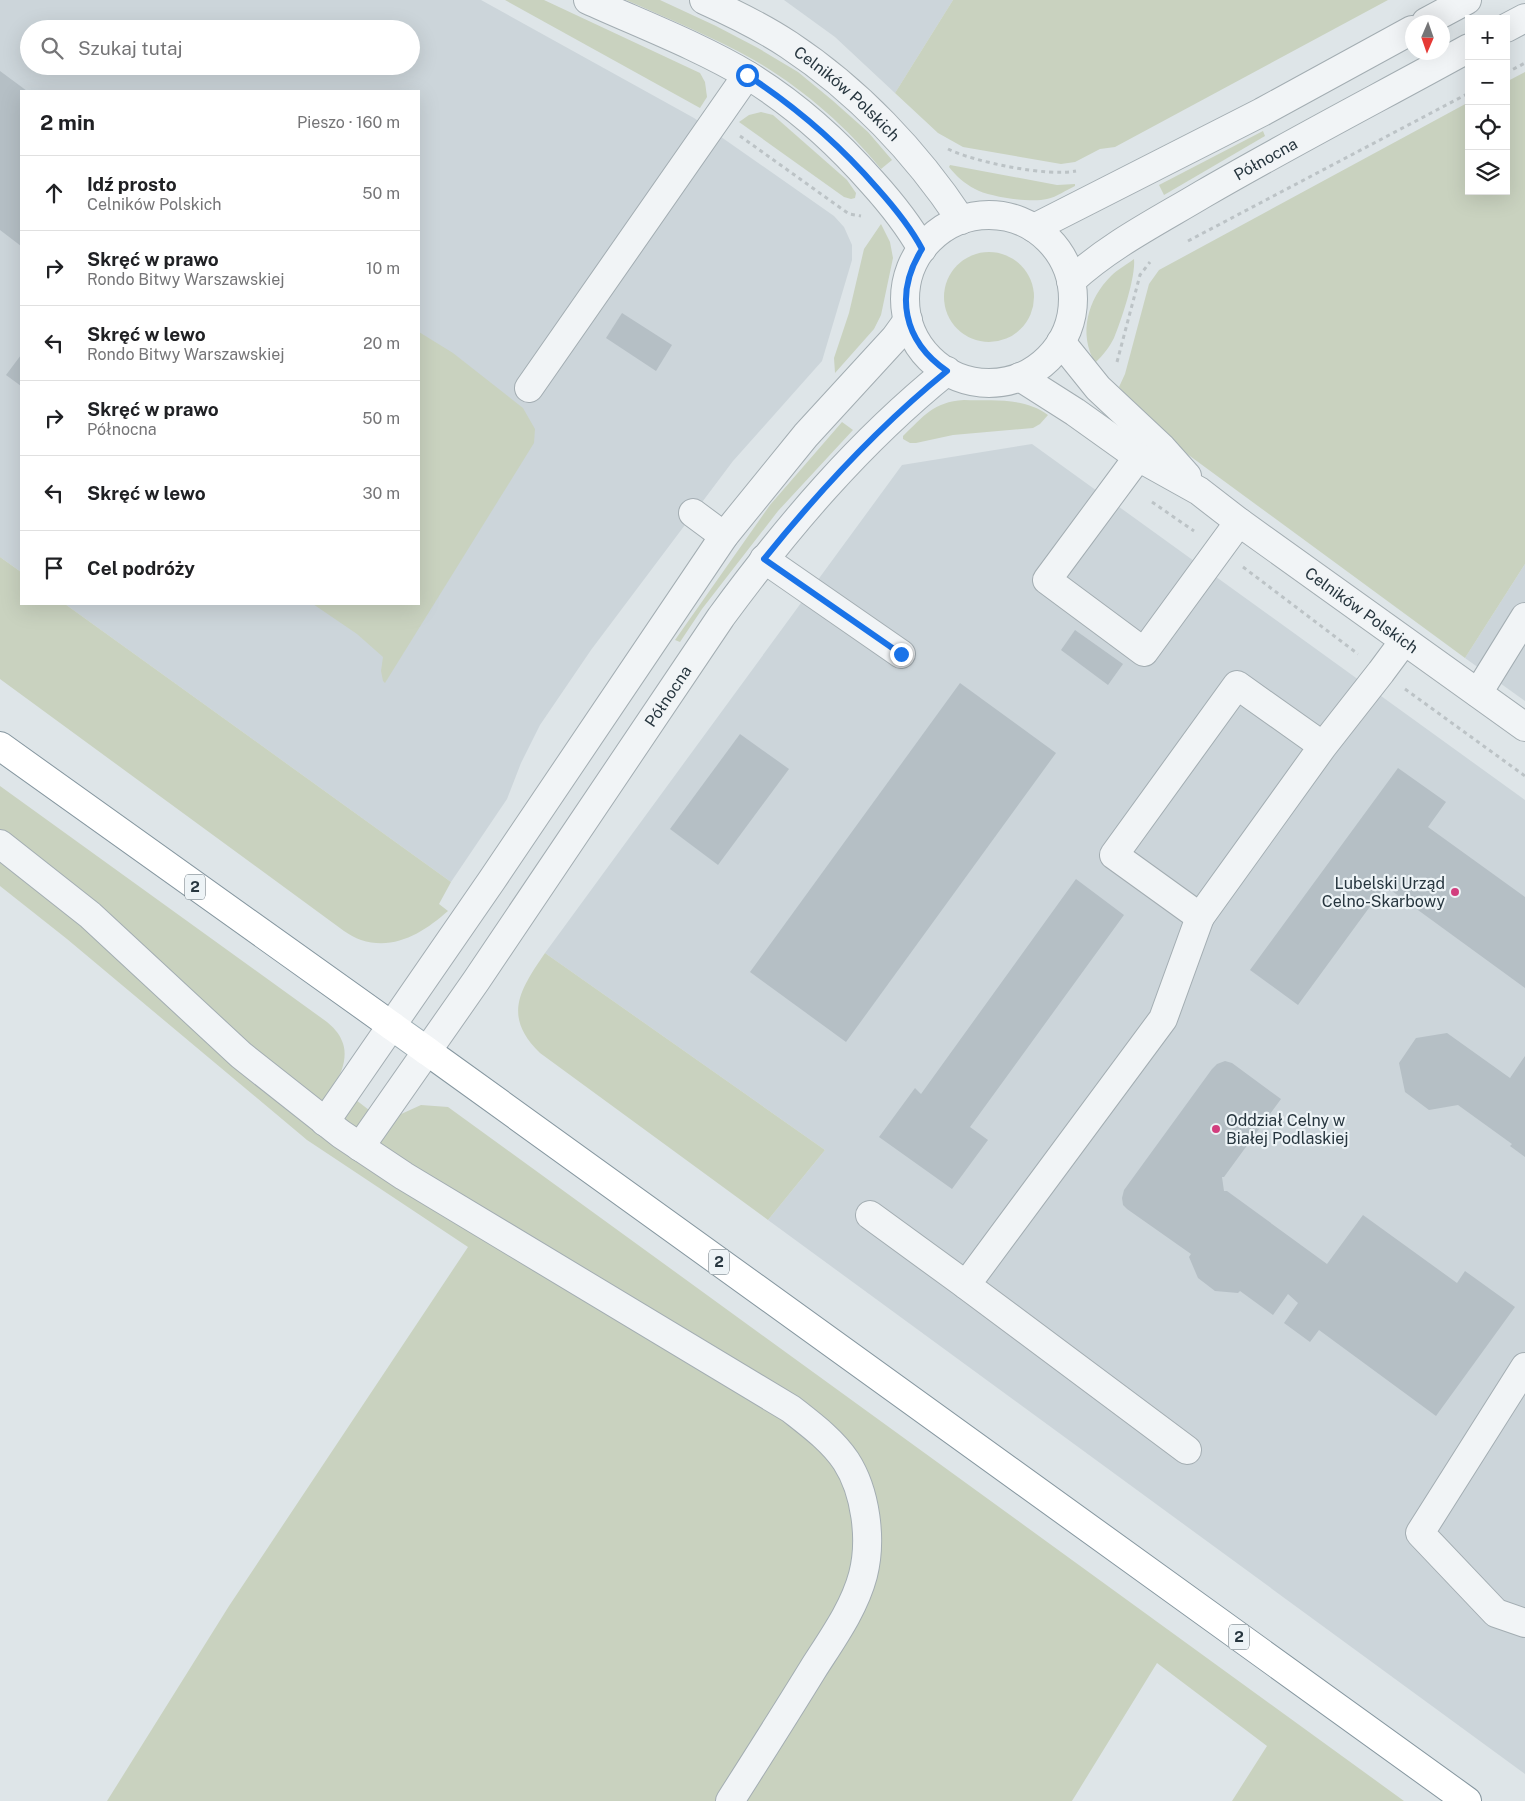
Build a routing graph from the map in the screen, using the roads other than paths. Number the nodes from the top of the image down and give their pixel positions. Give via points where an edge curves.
1 (588, 0) edge
2 (704, 0) edge
3 (1468, 0) edge
4 (1439, 15) edge
5 (1525, 18) edge
6 (1510, 26) edge
7 (1405, 34) edge
8 (1465, 50) edge
9 (747, 75) junction
10 (961, 220) junction
11 (1034, 228) junction
12 (922, 249) junction
13 (1071, 281) junction
14 (908, 320) junction
15 (1061, 342) junction
16 (947, 371) junction
17 (1020, 377) junction
18 (529, 388) dead end
19 (1138, 457) junction
20 (1199, 491) junction
21 (693, 513) dead end
22 (1239, 522) junction
23 (724, 536) junction
24 (764, 559) junction
25 (1525, 617) edge
26 (1404, 641) junction
27 (901, 654) dead end
28 (1478, 693) junction
29 (1525, 727) edge
30 (0, 746) edge
31 (1323, 746) junction
32 (0, 844) edge
33 (1200, 917) junction
34 (392, 1026) junction
35 (427, 1051) junction
36 (325, 1122) junction
37 (360, 1147) junction
38 (870, 1215) dead end
39 (966, 1285) junction
40 (1525, 1368) edge
41 (1186, 1450) dead end
42 (1525, 1623) edge
43 (730, 1801) edge
44 (1467, 1801) edge

1 - 9 street
2 - 10 street, Celników Polskich via 788,44 838,81 895,136
3 - 4 street
5 - 6 street
7 - 11 street via 1262,112
8 - 13 street, Północna via 1151,224 1108,251
9 - 12 street via 811,121 849,156 912,230
9 - 18 street
10 - 11 street via 1004,216
10 - 12 street via 935,235
11 - 13 street via 1058,251
12 - 14 street via 911,268 906,288
13 - 15 street via 1072,312
14 - 16 street via 922,349
14 - 23 street via 896,338 806,436
15 - 17 street via 1039,366
15 - 20 street, Celników Polskich via 1098,388 1162,448
16 - 17 street via 988,383
16 - 24 street, Północna via 842,468
17 - 19 street, Celników Polskich
19 - 20 street, Celników Polskich
19 - 22 street via 1047,580 1144,652
20 - 22 street, Celników Polskich
21 - 23 street
22 - 26 street, Celników Polskich
23 - 34 street
24 - 27 street
24 - 35 street, Północna via 721,617
25 - 28 street
26 - 28 street, Celników Polskich
26 - 31 street
28 - 29 street, Celników Polskich
30 - 34 main road, 2
31 - 33 street
31 - 33 street via 1237,685 1114,855
32 - 36 street via 90,915 242,1055
33 - 39 street via 1163,1019
34 - 35 main road
34 - 36 street
35 - 37 street, Północna
35 - 44 main road, 2
36 - 37 street
37 - 43 street via 791,1409 830,1441 846,1461 858,1486 864,1512 867,1543 863,1575 848,1613
38 - 39 street
39 - 41 street
40 - 42 street via 1420,1533 1496,1614

